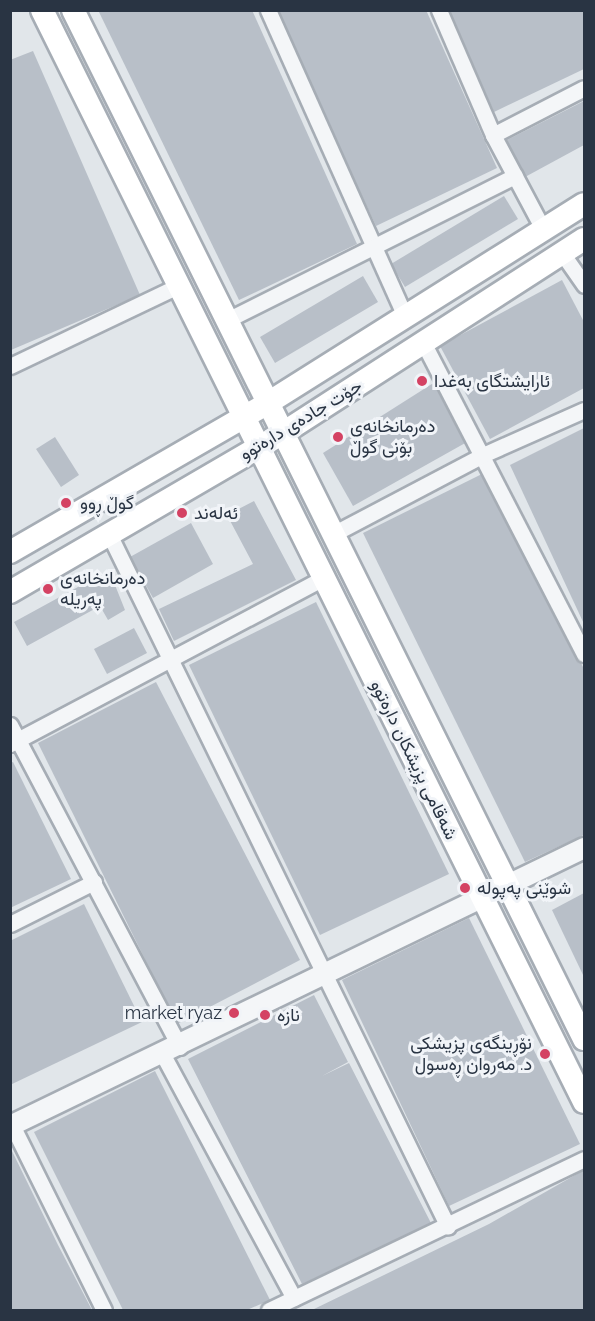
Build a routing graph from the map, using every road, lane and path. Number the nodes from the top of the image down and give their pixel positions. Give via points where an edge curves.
1 (42, 10) edge
2 (73, 10) edge
3 (268, 10) edge
4 (439, 10) edge
5 (585, 88) edge
6 (493, 135) junction
7 (514, 176) junction
8 (585, 204) edge
9 (543, 229) junction
10 (585, 239) edge
11 (377, 248) junction
12 (562, 253) junction
13 (585, 285) edge
14 (178, 286) junction
15 (404, 314) junction
16 (227, 320) junction
17 (424, 344) junction
18 (10, 366) edge
19 (268, 403) junction
20 (585, 410) edge
21 (241, 419) junction
22 (283, 433) junction
23 (258, 447) junction
24 (485, 454) junction
25 (109, 534) junction
26 (333, 534) junction
27 (10, 552) edge
28 (326, 577) junction
29 (10, 592) edge
30 (585, 654) edge
31 (166, 658) junction
32 (10, 725) edge
33 (14, 742) edge
34 (585, 848) edge
35 (94, 882) junction
36 (507, 884) junction
37 (479, 897) junction
38 (10, 924) edge
39 (323, 971) junction
40 (585, 1039) edge
41 (171, 1051) junction
42 (585, 1102) edge
43 (11, 1125) edge
44 (585, 1159) edge
45 (448, 1227) junction
46 (294, 1298) junction
47 (104, 1311) edge
48 (269, 1311) edge

1 - 14 main road, شەقامی پزیشکان دارەتوو
2 - 16 main road, شەقامی پزیشکان دارەتوو
3 - 11 street
4 - 6 street
5 - 6 street
6 - 7 street
7 - 9 street
7 - 11 street
8 - 9 main road, جۆت جادەی دارەتوو
9 - 15 main road, جۆت جادەی دارەتوو
10 - 12 main road, جۆت جادەی دارەتوو
11 - 15 street
11 - 16 street
12 - 13 street
12 - 17 main road, جۆت جادەی دارەتوو
14 - 18 street
14 - 21 main road, شەقامی پزیشکان دارەتوو
15 - 19 main road, جۆت جادەی دارەتوو
16 - 19 main road, شەقامی پزیشکان دارەتوو
17 - 22 main road, جۆت جادەی دارەتوو
17 - 24 street
19 - 21 main road, جۆت جادەی دارەتوو
19 - 22 main road, شەقامی پزیشکان دارەتوو
20 - 24 street
21 - 23 main road, شەقامی پزیشکان دارەتوو
21 - 27 main road, جۆت جادەی دارەتوو
22 - 23 main road, جۆت جادەی دارەتوو
22 - 26 main road, شەقامی پزیشکان دارەتوو
23 - 25 main road, جۆت جادەی دارەتوو
23 - 28 main road, شەقامی پزیشکان دارەتوو
24 - 26 street
24 - 30 street
25 - 29 main road, جۆت جادەی دارەتوو
25 - 31 street
26 - 36 main road, شەقامی پزیشکان دارەتوو
28 - 31 street
28 - 37 main road, شەقامی پزیشکان دارەتوو
31 - 33 street
31 - 39 street
32 - 33 street
33 - 35 street
34 - 36 street
35 - 38 street
35 - 41 street
36 - 37 street
36 - 40 main road, شەقامی پزیشکان دارەتوو
37 - 39 street
37 - 42 main road, شەقامی پزیشکان دارەتوو
39 - 41 street
39 - 45 street
41 - 43 street
41 - 46 street
43 - 47 street
44 - 45 street
45 - 46 street
46 - 48 street

